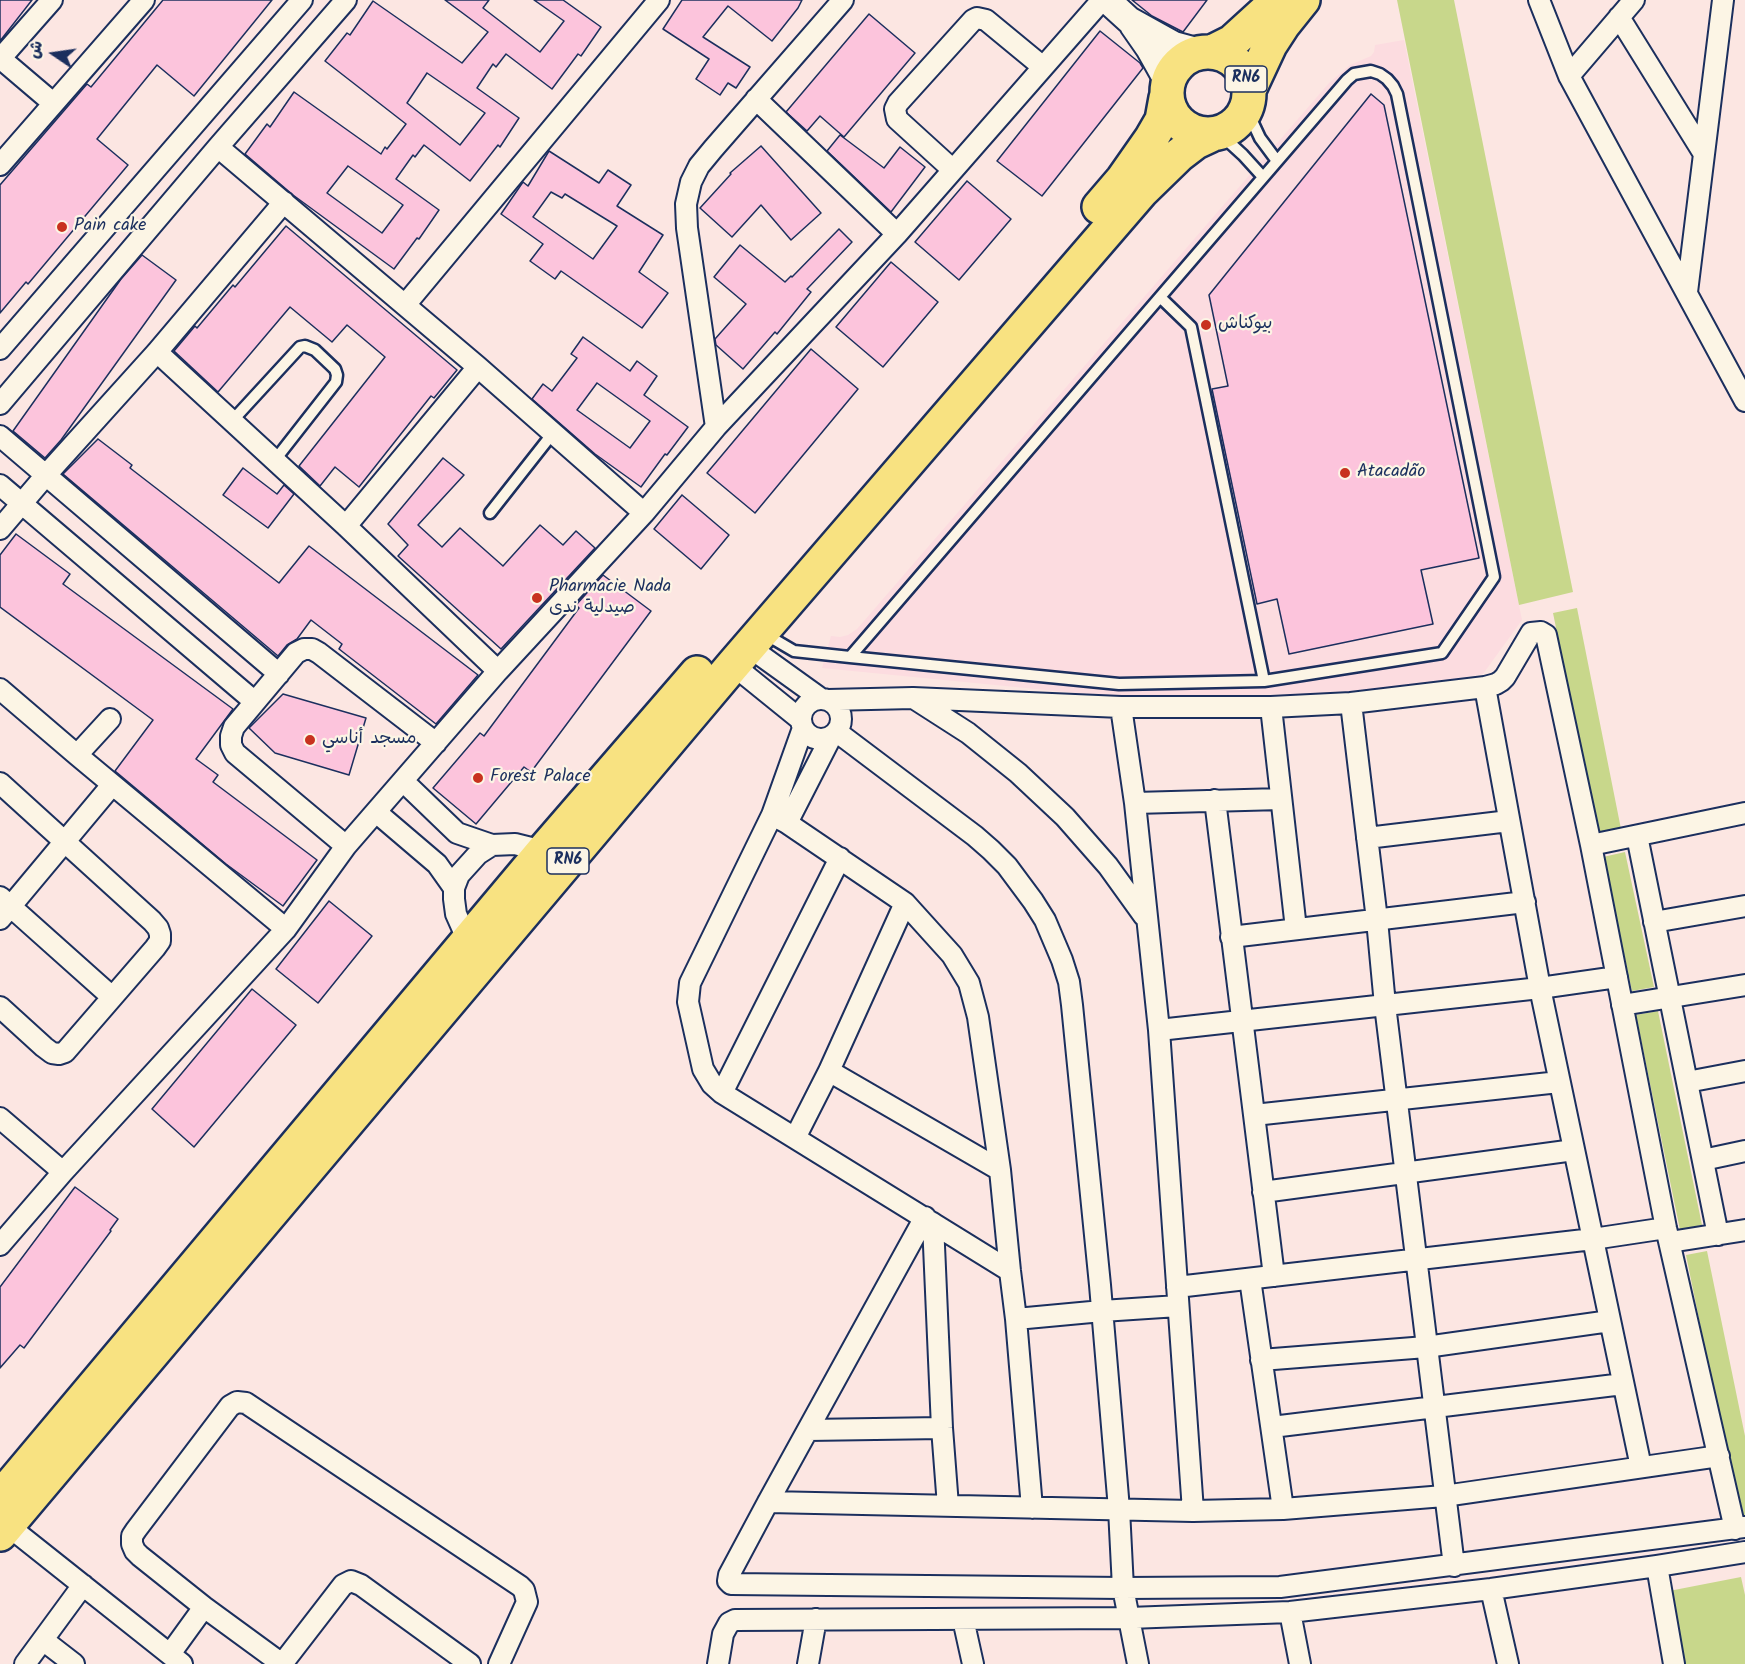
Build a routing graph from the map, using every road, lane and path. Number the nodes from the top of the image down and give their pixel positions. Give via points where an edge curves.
1 (52, 0) edge
2 (144, 0) edge
3 (302, 0) edge
4 (346, 0) edge
5 (659, 0) edge
6 (843, 0) edge
7 (1102, 0) edge
8 (1107, 0) edge
9 (1275, 0) edge
10 (1303, 0) edge
11 (1539, 0) edge
12 (1634, 0) edge
13 (1723, 0) edge
14 (1619, 17) junction
15 (1129, 20) junction
16 (1206, 52) junction
17 (0, 59) edge
18 (1043, 67) junction
19 (1569, 76) junction
20 (1167, 90) junction
21 (756, 99) junction
22 (1248, 99) junction
23 (53, 103) junction
24 (1215, 134) junction
25 (218, 147) junction
26 (1704, 154) junction
27 (1277, 161) junction
28 (0, 165) edge
29 (952, 170) junction
30 (1263, 177) junction
31 (284, 202) junction
32 (897, 234) junction
33 (1687, 292) junction
34 (1160, 297) junction
35 (405, 305) junction
36 (0, 349) edge
37 (157, 352) junction
38 (478, 367) junction
39 (1745, 401) edge
40 (0, 404) edge
41 (232, 421) junction
42 (716, 427) junction
43 (553, 433) junction
44 (0, 436) edge
45 (275, 460) junction
46 (46, 474) junction
47 (0, 485) edge
48 (21, 504) junction
49 (490, 513) dead end
50 (644, 513) junction
51 (346, 526) junction
52 (0, 529) edge
53 (748, 648) junction
54 (850, 657) junction
55 (498, 670) junction
56 (279, 674) junction
57 (1264, 681) junction
58 (1485, 687) junction
59 (0, 689) edge
60 (913, 698) junction
61 (824, 699) junction
62 (255, 702) junction
63 (1351, 703) junction
64 (1121, 707) junction
65 (1271, 707) junction
66 (110, 719) dead end
67 (802, 724) junction
68 (834, 734) junction
69 (436, 743) junction
70 (77, 755) junction
71 (403, 781) junction
72 (0, 783) edge
73 (112, 785) junction
74 (1281, 799) junction
75 (1215, 800) junction
76 (1134, 803) junction
77 (376, 812) junction
78 (1745, 813) edge
79 (780, 819) junction
80 (1509, 821) junction
81 (1637, 836) junction
82 (1367, 838) junction
83 (65, 841) junction
84 (492, 845) junction
85 (1591, 845) junction
86 (346, 846) junction
87 (543, 852) junction
88 (840, 858) junction
89 (454, 888) junction
90 (906, 903) junction
91 (1525, 903) junction
92 (1745, 906) edge
93 (4, 907) edge
94 (1146, 918) junction
95 (1377, 920) junction
96 (1654, 922) junction
97 (286, 928) junction
98 (1296, 929) junction
99 (1232, 937) junction
100 (468, 941) junction
101 (1617, 977) junction
102 (1745, 986) edge
103 (1540, 988) junction
104 (112, 997) junction
105 (1670, 998) junction
106 (1385, 1005) junction
107 (1622, 1005) junction
108 (0, 1007) edge
109 (1242, 1021) junction
110 (1159, 1030) junction
111 (829, 1071) junction
112 (1745, 1071) edge
113 (1560, 1082) junction
114 (1687, 1082) junction
115 (722, 1093) junction
116 (1396, 1100) junction
117 (1254, 1115) junction
118 (1, 1121) edge
119 (795, 1138) junction
120 (1574, 1150) junction
121 (1745, 1151) edge
122 (1703, 1160) junction
123 (1000, 1170) junction
124 (63, 1172) junction
125 (1405, 1173) junction
126 (1263, 1192) junction
127 (929, 1220) junction
128 (1745, 1230) edge
129 (1668, 1235) junction
130 (1718, 1235) junction
131 (1593, 1239) junction
132 (0, 1245) edge
133 (1416, 1259) junction
134 (1010, 1271) junction
135 (1274, 1276) junction
136 (1250, 1279) junction
137 (1177, 1296) junction
138 (1102, 1311) junction
139 (1016, 1319) junction
140 (1610, 1321) junction
141 (1426, 1347) junction
142 (1262, 1360) junction
143 (1623, 1384) junction
144 (1433, 1408) junction
145 (1272, 1427) junction
146 (942, 1428) junction
147 (808, 1431) junction
148 (1719, 1456) junction
149 (1641, 1467) junction
150 (1444, 1496) junction
151 (768, 1502) junction
152 (948, 1506) junction
153 (1032, 1508) junction
154 (1119, 1509) junction
155 (1283, 1509) junction
156 (1193, 1511) junction
157 (2, 1519) edge
158 (1740, 1528) edge
159 (1745, 1552) edge
160 (1454, 1566) junction
161 (1657, 1566) junction
162 (83, 1585) junction
163 (1124, 1588) junction
164 (1491, 1589) junction
165 (204, 1606) junction
166 (1290, 1612) junction
167 (1129, 1618) junction
168 (816, 1619) junction
169 (963, 1619) junction
170 (43, 1640) junction
171 (176, 1659) edge
172 (25, 1664) edge
173 (74, 1664) edge
174 (282, 1664) edge
175 (470, 1664) edge
176 (499, 1664) edge
177 (718, 1664) edge
178 (808, 1664) edge
179 (973, 1664) edge
180 (1138, 1664) edge
181 (1300, 1664) edge
182 (1508, 1664) edge
183 (1674, 1664) edge

1 - 17 street
2 - 23 street
3 - 36 street
4 - 25 street
5 - 35 street
6 - 21 street
7 - 18 street
8 - 15 street
9 - 16 highway, RN6 via 1232,42
10 - 22 highway, RN6 via 1270,45
11 - 19 street
12 - 14 street
13 - 26 street
14 - 19 street
14 - 26 street
15 - 16 street via 1174,45
15 - 20 street via 1149,48
16 - 20 highway, RN6 via 1183,60 1171,74
16 - 22 highway, RN6 via 1238,64 1247,81
17 - 23 street
18 - 29 street
18 - 29 street via 986,20 977,18 898,103 897,119
19 - 33 street
20 - 24 highway via 1169,108 1181,125 1200,134
20 - 87 highway, RN6 via 1162,120 1123,179
21 - 32 street
21 - 42 street via 699,166 687,204 687,228
22 - 24 highway, RN6 via 1240,119 1231,128
22 - 27 lane via 1260,138
23 - 28 street
24 - 30 lane via 1243,155
24 - 53 highway, RN6 via 1179,155 1141,192
25 - 31 street
25 - 40 street
26 - 33 street
27 - 30 lane
27 - 57 lane via 1354,74 1371,71 1393,86 1494,577 1442,653
29 - 32 street
30 - 34 lane
31 - 35 street
31 - 37 street
32 - 42 street
33 - 39 street
34 - 54 lane
34 - 57 lane via 1191,327
35 - 38 street
37 - 41 street
37 - 46 street
38 - 43 street
38 - 51 street
41 - 45 street
41 - 45 lane via 300,347 315,350 335,369 336,382
42 - 50 street
43 - 49 lane
43 - 50 street
44 - 46 street
45 - 51 street
46 - 48 street
46 - 56 street
47 - 48 street
48 - 52 street
48 - 62 street
50 - 55 street
51 - 55 street
53 - 54 lane
53 - 61 street
53 - 67 street
53 - 157 highway, RN6
54 - 57 lane via 1119,684
55 - 69 street
56 - 62 street
56 - 69 street via 296,653 304,649 319,653
58 - 63 street
58 - 80 street
58 - 85 street via 1505,677 1531,633 1546,635
59 - 70 street
60 - 61 street
60 - 64 street
60 - 94 street via 968,733 1026,780 1108,866
61 - 67 street via 806,706
61 - 68 street via 834,703 842,717
62 - 86 street via 234,727 231,745 235,753
63 - 65 street
63 - 82 street
64 - 65 street
64 - 76 street
65 - 74 street
66 - 70 street
67 - 68 street via 815,738
67 - 79 street
68 - 79 street
68 - 138 street via 992,850 1034,901 1054,940 1069,982 1072,1005
69 - 71 street
70 - 73 street
71 - 77 street
71 - 84 street via 457,832
72 - 83 street
73 - 83 street
73 - 97 street
74 - 75 street
74 - 98 street
75 - 76 street
75 - 99 street
76 - 94 street
77 - 86 street
77 - 89 street via 437,864
78 - 81 street
79 - 88 street
79 - 115 street via 694,972 688,994 703,1069
80 - 82 street
80 - 91 street
81 - 85 street
81 - 96 street
82 - 95 street
83 - 93 street
83 - 104 street via 152,921 160,934 155,948
84 - 87 street via 515,844
84 - 89 street via 465,868
85 - 101 street
86 - 97 street
87 - 100 highway, RN6
88 - 90 street
88 - 115 street
89 - 100 street via 456,914
90 - 111 street
90 - 123 street via 952,955 969,983 978,1017
91 - 95 street
91 - 103 street
92 - 96 street
93 - 104 street
94 - 110 street
95 - 98 street
95 - 106 street
96 - 105 street
97 - 124 street
98 - 99 street
99 - 109 street
100 - 157 highway, RN6
101 - 103 street
101 - 107 street
102 - 105 street
103 - 106 street
103 - 113 street
104 - 108 street via 65,1052 59,1054 44,1047
105 - 107 street
105 - 114 street
106 - 109 street
106 - 116 street
107 - 129 street
109 - 110 street
109 - 117 street
110 - 137 street
111 - 119 street
111 - 123 street
112 - 114 street
113 - 116 street
113 - 120 street
114 - 122 street
115 - 119 street
116 - 117 street
116 - 125 street
117 - 126 street
118 - 124 street
119 - 127 street
120 - 125 street
120 - 131 street
121 - 122 street
122 - 130 street
123 - 134 street
124 - 132 street
125 - 126 street
125 - 133 street
126 - 135 street
127 - 134 street
127 - 146 street
127 - 147 street
128 - 130 street
129 - 130 street
129 - 131 street
129 - 148 street
131 - 133 street
131 - 140 street
133 - 135 street
133 - 141 street
134 - 139 street
135 - 136 street
136 - 137 street
136 - 142 street
137 - 138 street
137 - 156 street
138 - 139 street
138 - 154 street
139 - 153 street
140 - 141 street
140 - 143 street
141 - 142 street
141 - 144 street
142 - 145 street
143 - 144 street
143 - 149 street
144 - 145 street
144 - 150 street
145 - 155 street
146 - 147 street
146 - 152 street
147 - 151 street
148 - 149 street
148 - 158 street
149 - 150 street
150 - 155 street
150 - 160 street
151 - 152 street
151 - 163 street via 729,1575 731,1584
152 - 153 street
153 - 154 street
154 - 156 street
154 - 163 street
155 - 156 street
157 - 162 street
158 - 160 street
159 - 161 street
160 - 163 street via 1280,1587
161 - 164 street
161 - 183 street
162 - 170 street
162 - 171 street
163 - 167 street
164 - 166 street
164 - 182 street
165 - 171 street
165 - 174 street
165 - 176 street via 135,1551 132,1536 230,1406 242,1401 524,1590 527,1602
166 - 167 street
166 - 181 street
167 - 169 street
167 - 180 street
168 - 169 street
168 - 177 street via 735,1620 723,1634
168 - 178 street
169 - 179 street
170 - 172 street
170 - 173 street
174 - 175 street via 351,1581

